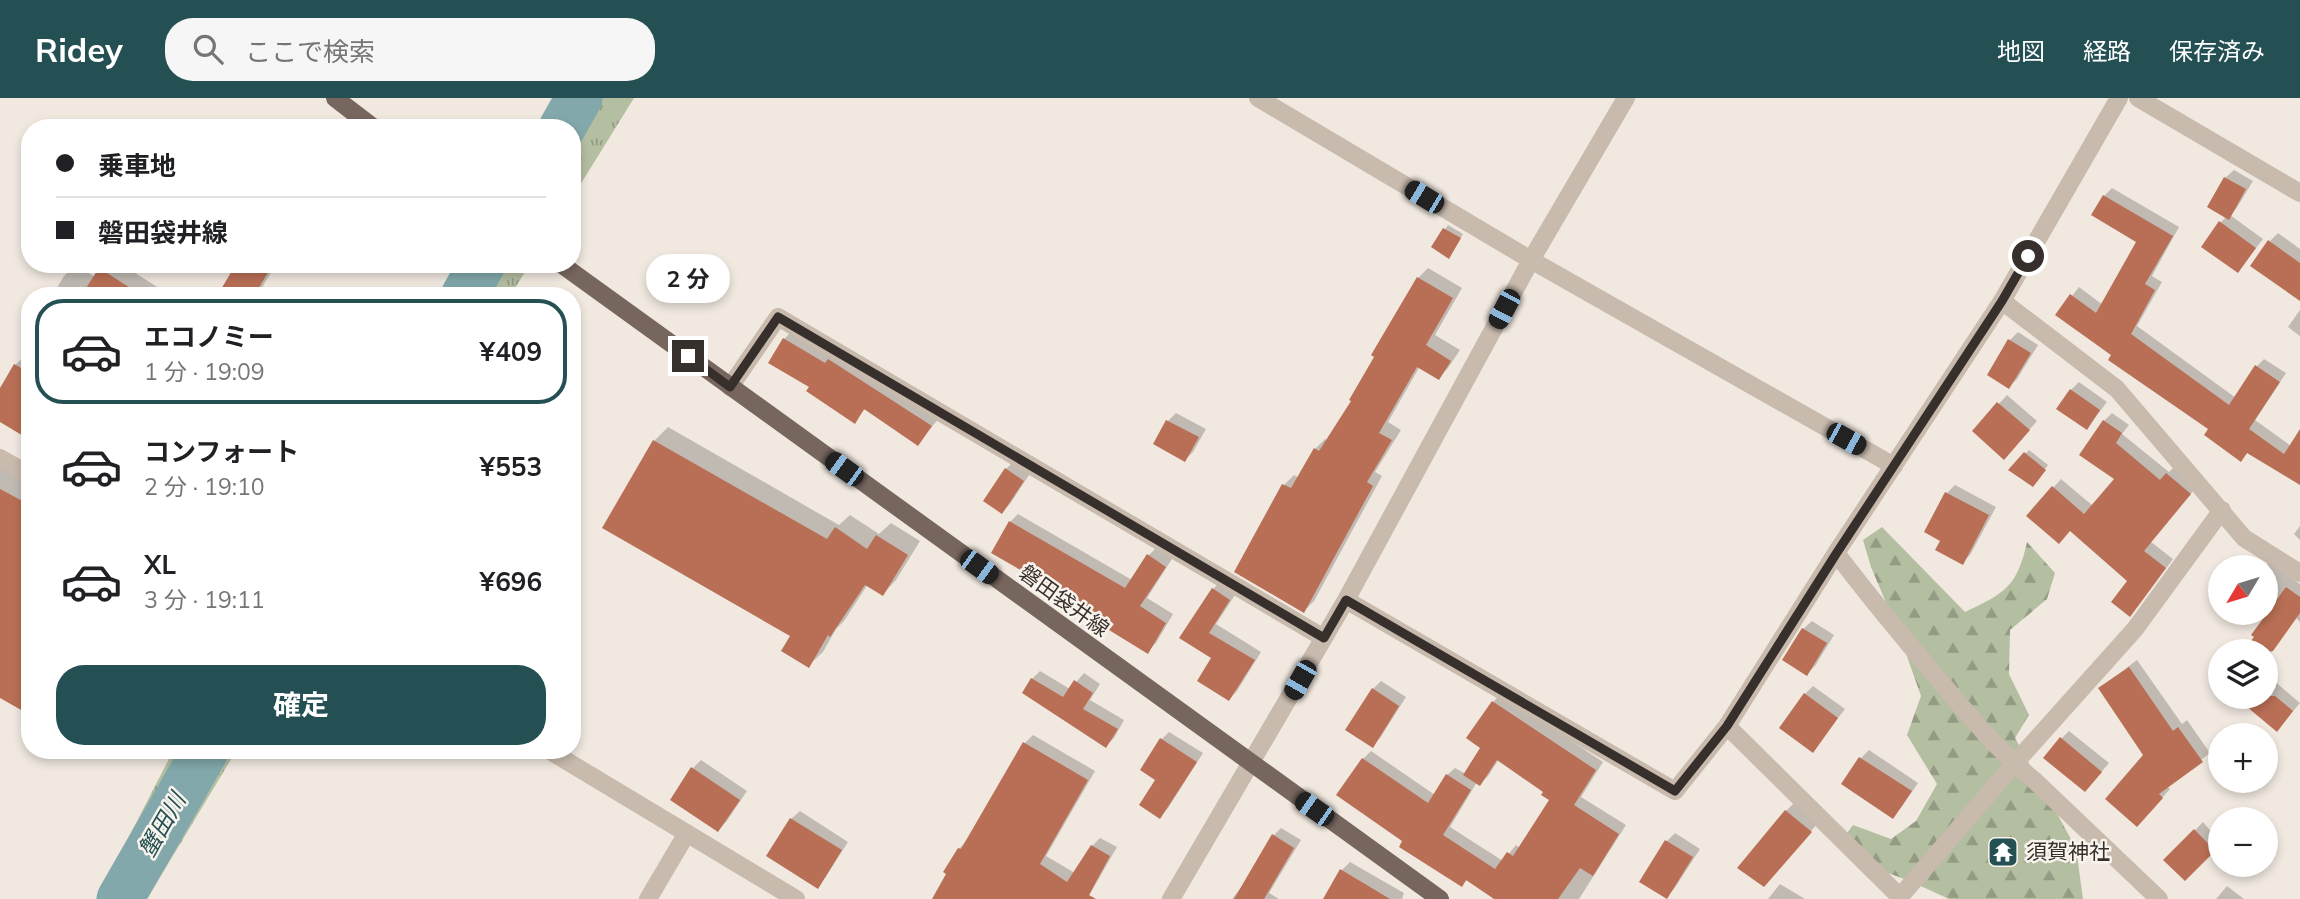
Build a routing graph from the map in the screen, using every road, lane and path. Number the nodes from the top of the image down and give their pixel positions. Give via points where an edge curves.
1 (335, 98) edge
2 (1258, 98) edge
3 (1626, 98) edge
4 (2119, 98) edge
5 (2138, 98) edge
6 (362, 119) edge
7 (2300, 193) edge
8 (1531, 260) junction
9 (573, 273) edge
10 (2002, 301) junction
11 (730, 387) junction
12 (0, 458) edge
13 (1894, 466) junction
14 (21, 470) edge
15 (2222, 510) junction
16 (1836, 554) junction
17 (2300, 573) edge
18 (1346, 600) junction
19 (1324, 638) junction
20 (1727, 726) junction
21 (563, 759) edge
22 (1251, 764) junction
23 (2014, 764) junction
24 (687, 834) junction
25 (1899, 898) edge
26 (648, 899) edge
27 (796, 899) edge
28 (1171, 899) edge
29 (1440, 899) edge
30 (2159, 899) edge

1 - 6 main road
2 - 8 street
3 - 8 street
4 - 10 street
5 - 7 street
8 - 13 street
8 - 18 street
9 - 11 main road, 磐田袋井線
10 - 13 street
10 - 15 street via 2117,389
11 - 19 street via 778,317
11 - 22 main road, 磐田袋井線
12 - 14 street
13 - 16 street
15 - 17 street via 2244,538
15 - 23 street via 2135,629
16 - 20 street
16 - 23 street
18 - 19 street
18 - 20 street via 1675,791
19 - 22 street
20 - 25 street
21 - 24 street
22 - 28 street
22 - 29 main road, 磐田袋井線
23 - 25 street
23 - 30 street
24 - 26 street
24 - 27 street

